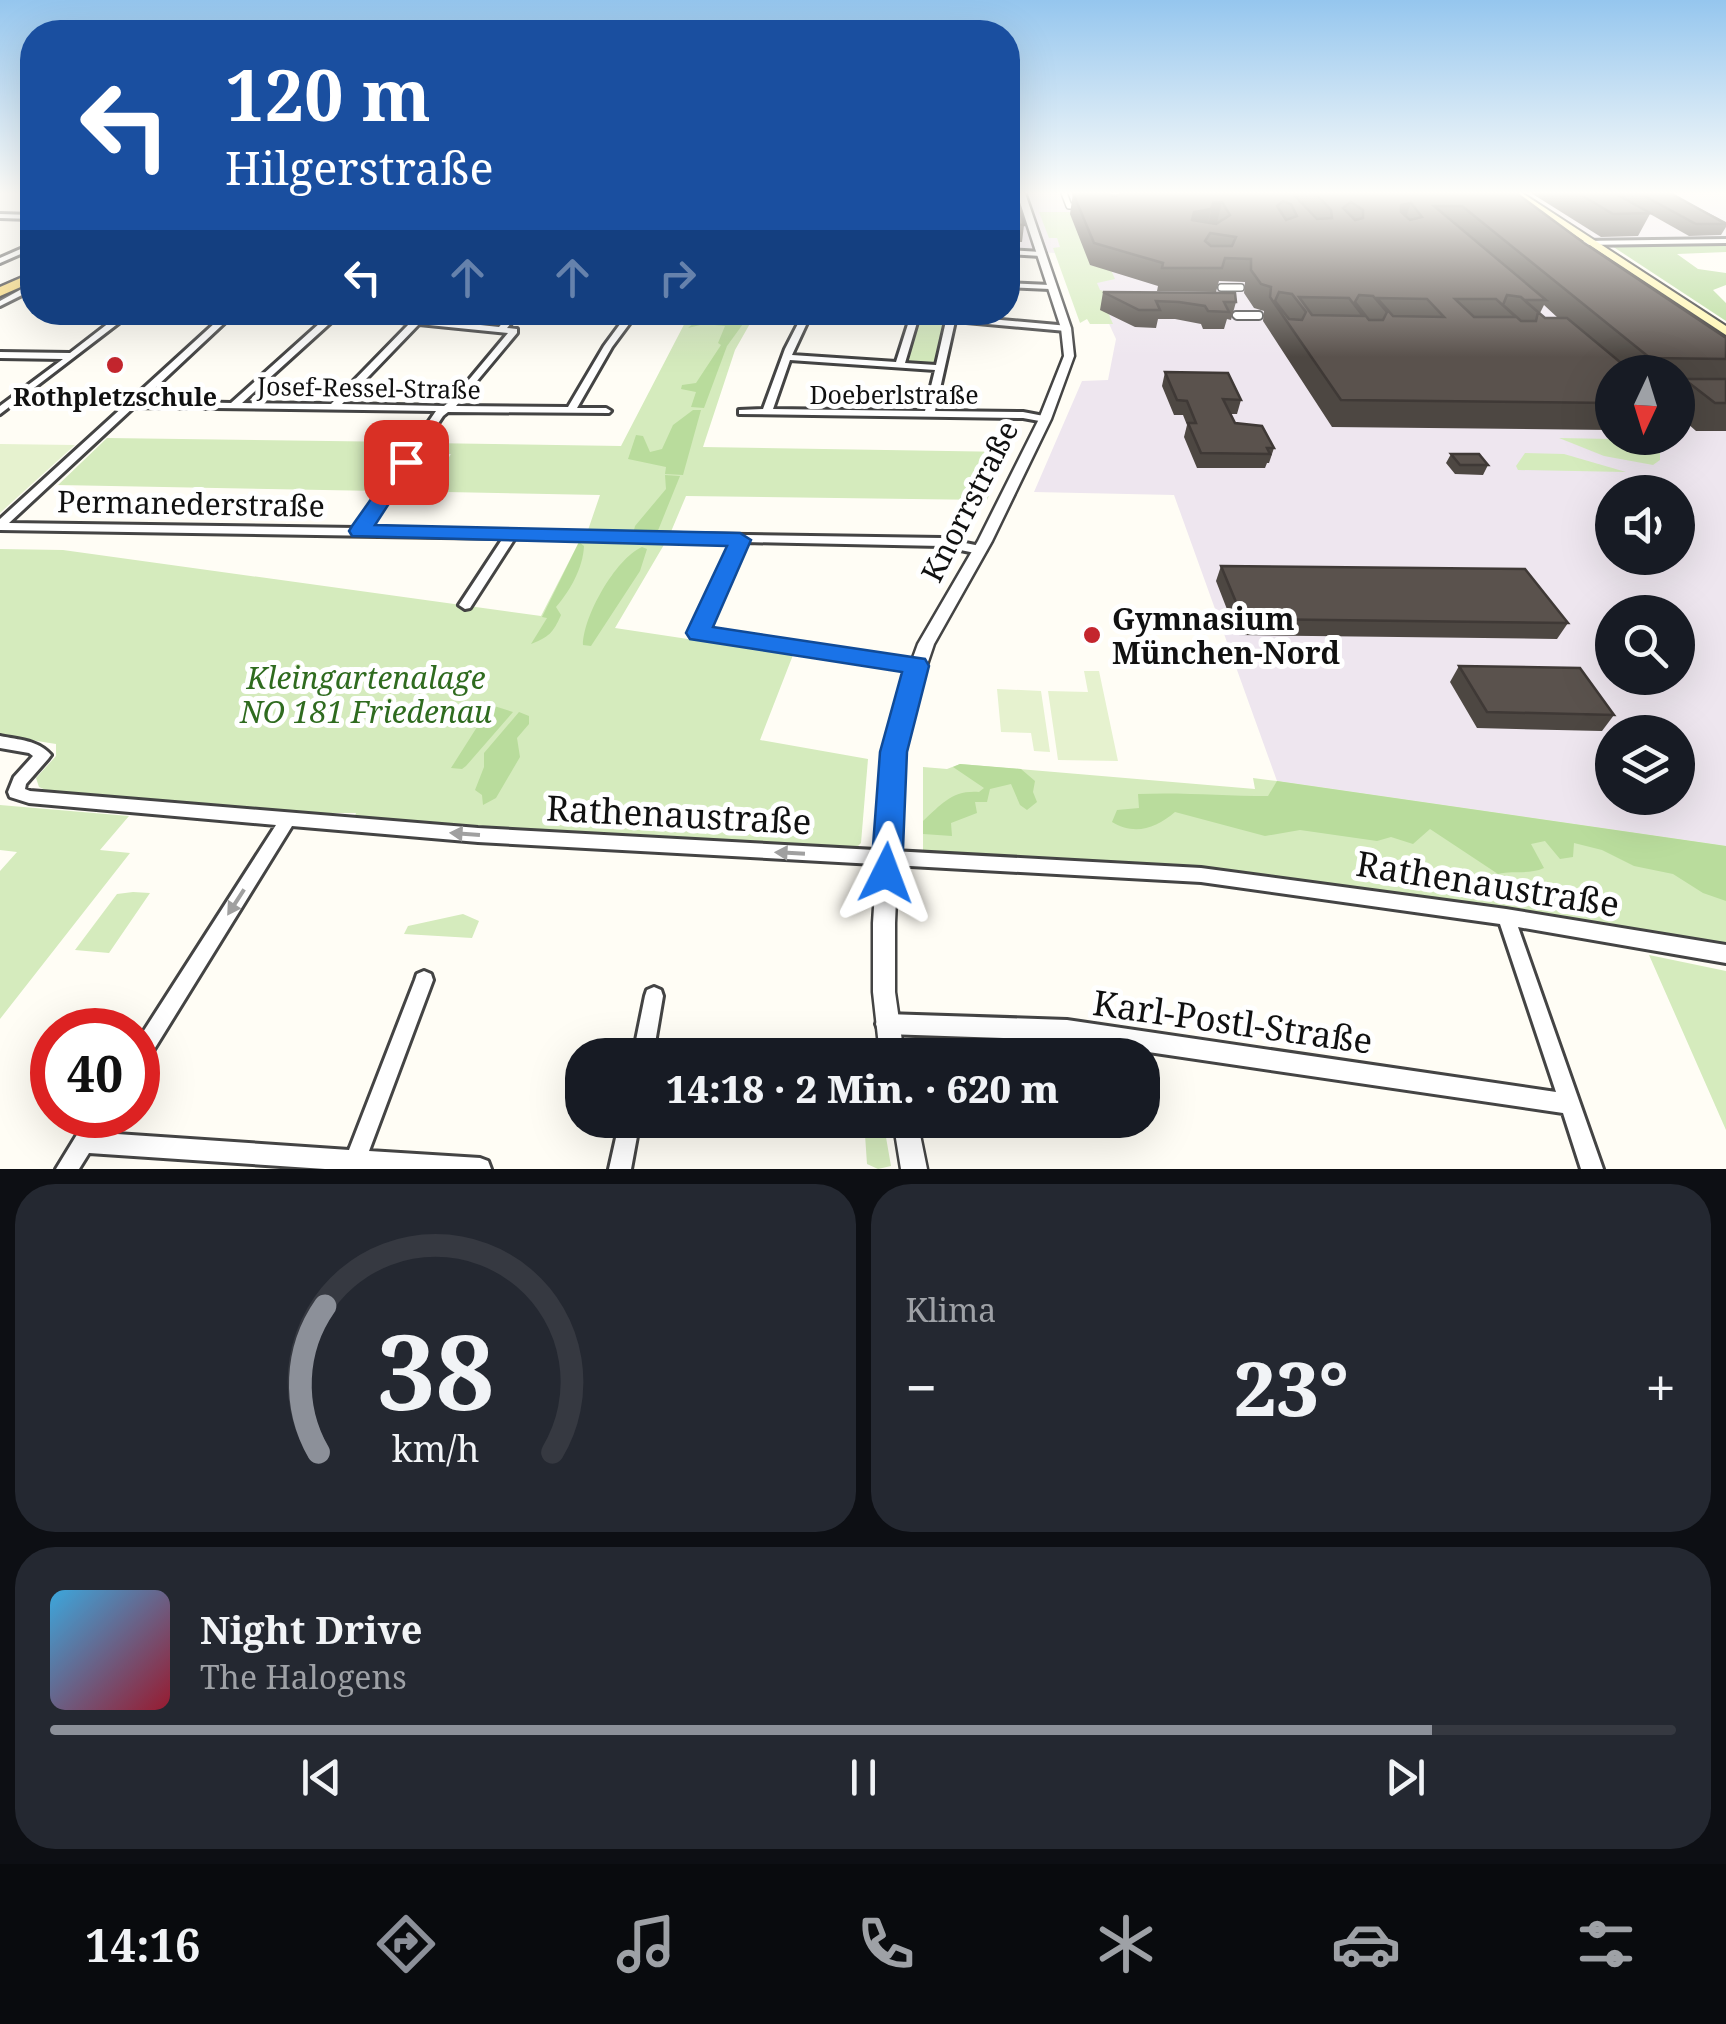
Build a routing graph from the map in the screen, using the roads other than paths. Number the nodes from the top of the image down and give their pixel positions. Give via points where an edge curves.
1 (1038, 248) edge
2 (1593, 248) edge
3 (20, 252) edge
4 (1020, 253) edge
5 (15, 254) junction
6 (20, 254) edge
7 (1040, 254) junction
8 (0, 257) edge
9 (1020, 286) edge
10 (1050, 287) junction
11 (1020, 323) edge
12 (112, 325) edge
13 (218, 325) edge
14 (321, 325) edge
15 (413, 325) edge
16 (468, 325) edge
17 (510, 325) edge
18 (624, 325) edge
19 (802, 325) edge
20 (912, 325) edge
21 (950, 325) edge
22 (1066, 328) junction
23 (508, 329) junction
24 (1726, 335) edge
25 (0, 354) edge
26 (71, 356) junction
27 (786, 357) junction
28 (900, 366) junction
29 (941, 368) junction
30 (132, 404) junction
31 (234, 405) junction
32 (335, 406) junction
33 (447, 408) junction
34 (572, 410) junction
35 (0, 411) edge
36 (606, 411) dead end
37 (743, 412) dead end
38 (766, 413) junction
39 (929, 414) junction
40 (1045, 419) junction
41 (0, 526) edge
42 (360, 531) junction
43 (510, 537) junction
44 (740, 540) junction
45 (980, 550) junction
46 (465, 604) dead end
47 (916, 666) junction
48 (0, 742) edge
49 (288, 819) junction
50 (887, 847) junction
51 (1506, 917) junction
52 (1726, 954) edge
53 (424, 980) dead end
54 (654, 996) dead end
55 (160, 1022) edge
56 (886, 1024) junction
57 (645, 1038) edge
58 (889, 1038) edge
59 (1568, 1104) junction
60 (86, 1138) edge
61 (626, 1138) edge
62 (908, 1138) edge
63 (83, 1142) junction
64 (354, 1164) edge
65 (67, 1169) edge
66 (480, 1169) edge
67 (620, 1169) edge
68 (914, 1169) edge
69 (1592, 1169) edge

1 - 7 street, Knorrstraße
2 - 24 main road
3 - 5 street
4 - 7 street
5 - 6 street
5 - 8 street
7 - 10 street, Knorrstraße
9 - 10 street
10 - 22 street, Knorrstraße
11 - 22 street
12 - 26 street
13 - 30 street
14 - 31 street
15 - 32 street
16 - 23 street
17 - 23 street
18 - 34 street
19 - 27 street
20 - 28 street
21 - 29 street
22 - 40 street, Knorrstraße via 1068,362
23 - 33 street
25 - 26 street
26 - 35 street
27 - 28 street
27 - 38 street
28 - 29 street
29 - 39 street
30 - 31 street, Josef-Ressel-Straße
30 - 41 street
31 - 32 street, Josef-Ressel-Straße
32 - 33 street, Josef-Ressel-Straße
33 - 34 street, Josef-Ressel-Straße
33 - 42 street
34 - 36 street, Josef-Ressel-Straße
37 - 38 street, Doeberlstraße
38 - 39 street, Doeberlstraße
39 - 40 street, Doeberlstraße
40 - 45 street, Knorrstraße
41 - 42 street, Permanederstraße
42 - 43 street, Permanederstraße
43 - 44 street, Permanederstraße
43 - 46 street
44 - 45 street, Permanederstraße via 941,542
44 - 47 street via 698,633
45 - 47 street, Knorrstraße
47 - 50 street, Knorrstraße via 893,752
48 - 49 street, Rathenaustraße via 42,755 19,781 16,792 29,798
50 -> 49 street, Rathenaustraße via 676,847
49 -> 55 street
50 - 51 street, Rathenaustraße via 1201,876
50 - 56 street, Knorrstraße
51 - 52 street, Rathenaustraße
51 - 59 street
53 - 64 street
54 - 57 street
56 - 58 street, Knorrstraße
56 - 59 street, Karl-Postl-Straße via 1068,1030
59 - 69 street
60 - 63 street
61 - 67 street
62 - 68 street
63 - 64 street
63 - 65 street
64 - 66 street

